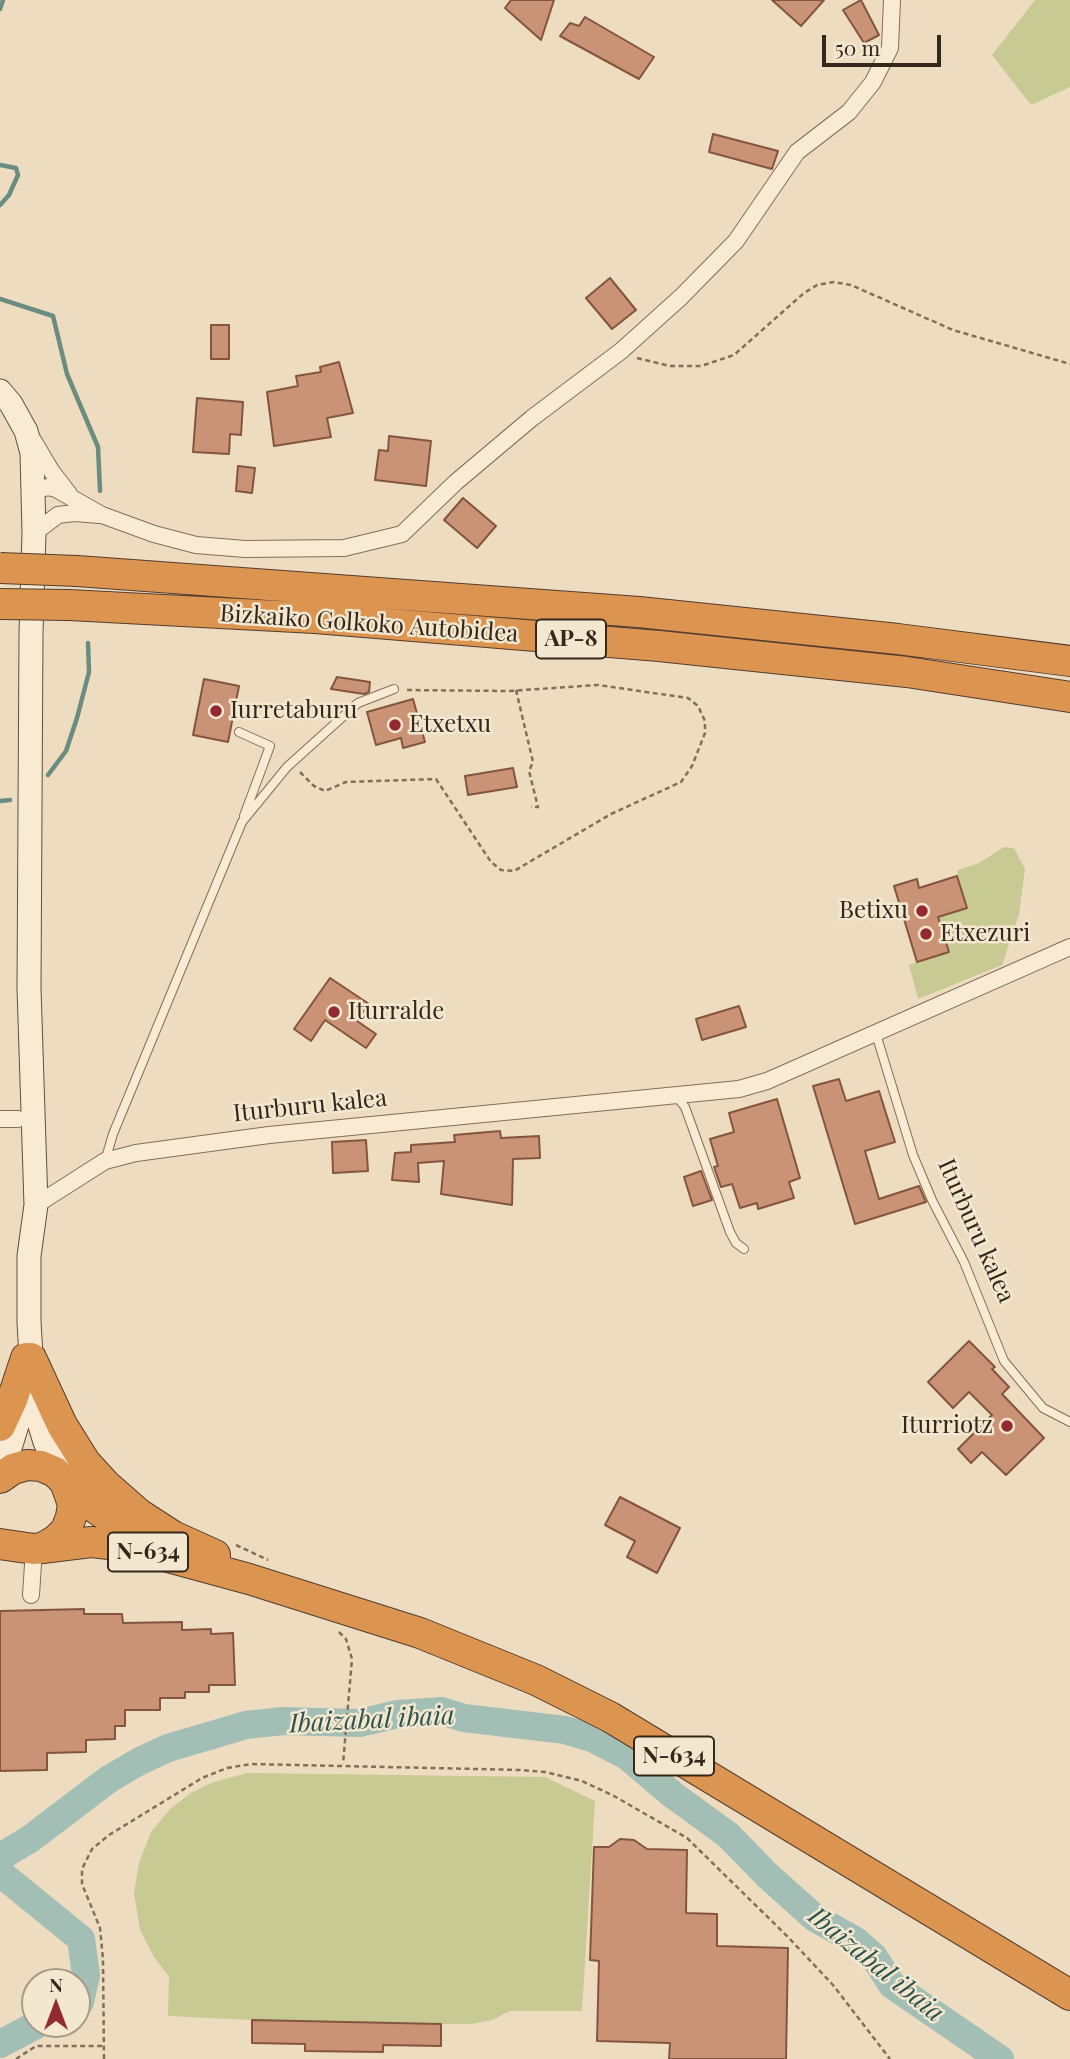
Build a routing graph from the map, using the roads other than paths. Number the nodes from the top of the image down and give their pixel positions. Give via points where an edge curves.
1 (892, 0) edge
2 (0, 391) edge
3 (26, 430) junction
4 (33, 493) junction
5 (71, 496) junction
6 (74, 513) junction
7 (102, 515) junction
8 (34, 533) junction
9 (0, 568) edge
10 (0, 604) edge
11 (1070, 661) edge
12 (394, 689) road end
13 (1070, 697) edge
14 (239, 732) dead end
15 (242, 822) junction
16 (1070, 947) edge
17 (29, 988) junction
18 (876, 1034) junction
19 (32, 1039) junction
20 (676, 1096) junction
21 (9, 1119) edge
22 (105, 1161) junction
23 (35, 1180) junction
24 (36, 1205) junction
25 (27, 1245) junction
26 (744, 1249) dead end
27 (29, 1358) junction
28 (1070, 1422) edge
29 (0, 1426) edge
30 (0, 1478) edge
31 (67, 1486) junction
32 (19, 1544) edge
33 (260, 1570) junction
34 (32, 1595) dead end
35 (1070, 1994) edge

1 - 7 street via 890,48 873,82 849,112 797,152 736,242 621,351 532,418 402,534 344,548 245,549 196,545
2 - 3 street
3 - 4 street
3 - 5 street
4 - 5 street via 48,487
4 - 6 street via 51,508
4 - 8 street
5 - 7 street
6 - 7 street
6 - 8 street via 58,515
8 - 17 street
9 - 11 highway, Bizkaiko Golkoko Autobidea / AP-8, bridge via 639,612
10 - 13 highway, Bizkaiko Golkoko Autobidea / AP-8, bridge via 315,618 659,646 907,672
12 - 15 lane via 358,703 291,763
14 - 15 lane via 270,746
15 - 22 lane
16 - 18 street, Iturburu kalea
17 - 19 street
17 - 21 street
18 - 20 street, Iturburu kalea via 767,1082
18 - 28 lane, Iturburu kalea via 913,1156 1004,1360 1043,1408
19 - 21 street via 26,1103
19 - 23 street
20 - 22 street, Iturburu kalea via 269,1135
20 - 26 lane via 685,1107 730,1232
21 - 23 street via 26,1130 28,1165
21 - 25 street
22 - 24 street, Iturburu kalea
23 - 24 street
24 - 25 street
25 - 27 street
27 - 29 highway
27 - 30 street via 22,1409
27 - 31 street via 34,1406 44,1442
27 - 33 highway via 62,1425 106,1485 139,1514 173,1535
30 - 31 highway, N-634 via 13,1469 41,1466 55,1472
31 - 32 highway via 73,1504 66,1530 56,1540
31 - 33 highway, N-634 via 132,1533
32 - 33 highway, N-634 via 91,1542
32 - 34 street
33 - 35 highway, N-634 via 536,1680 598,1711

